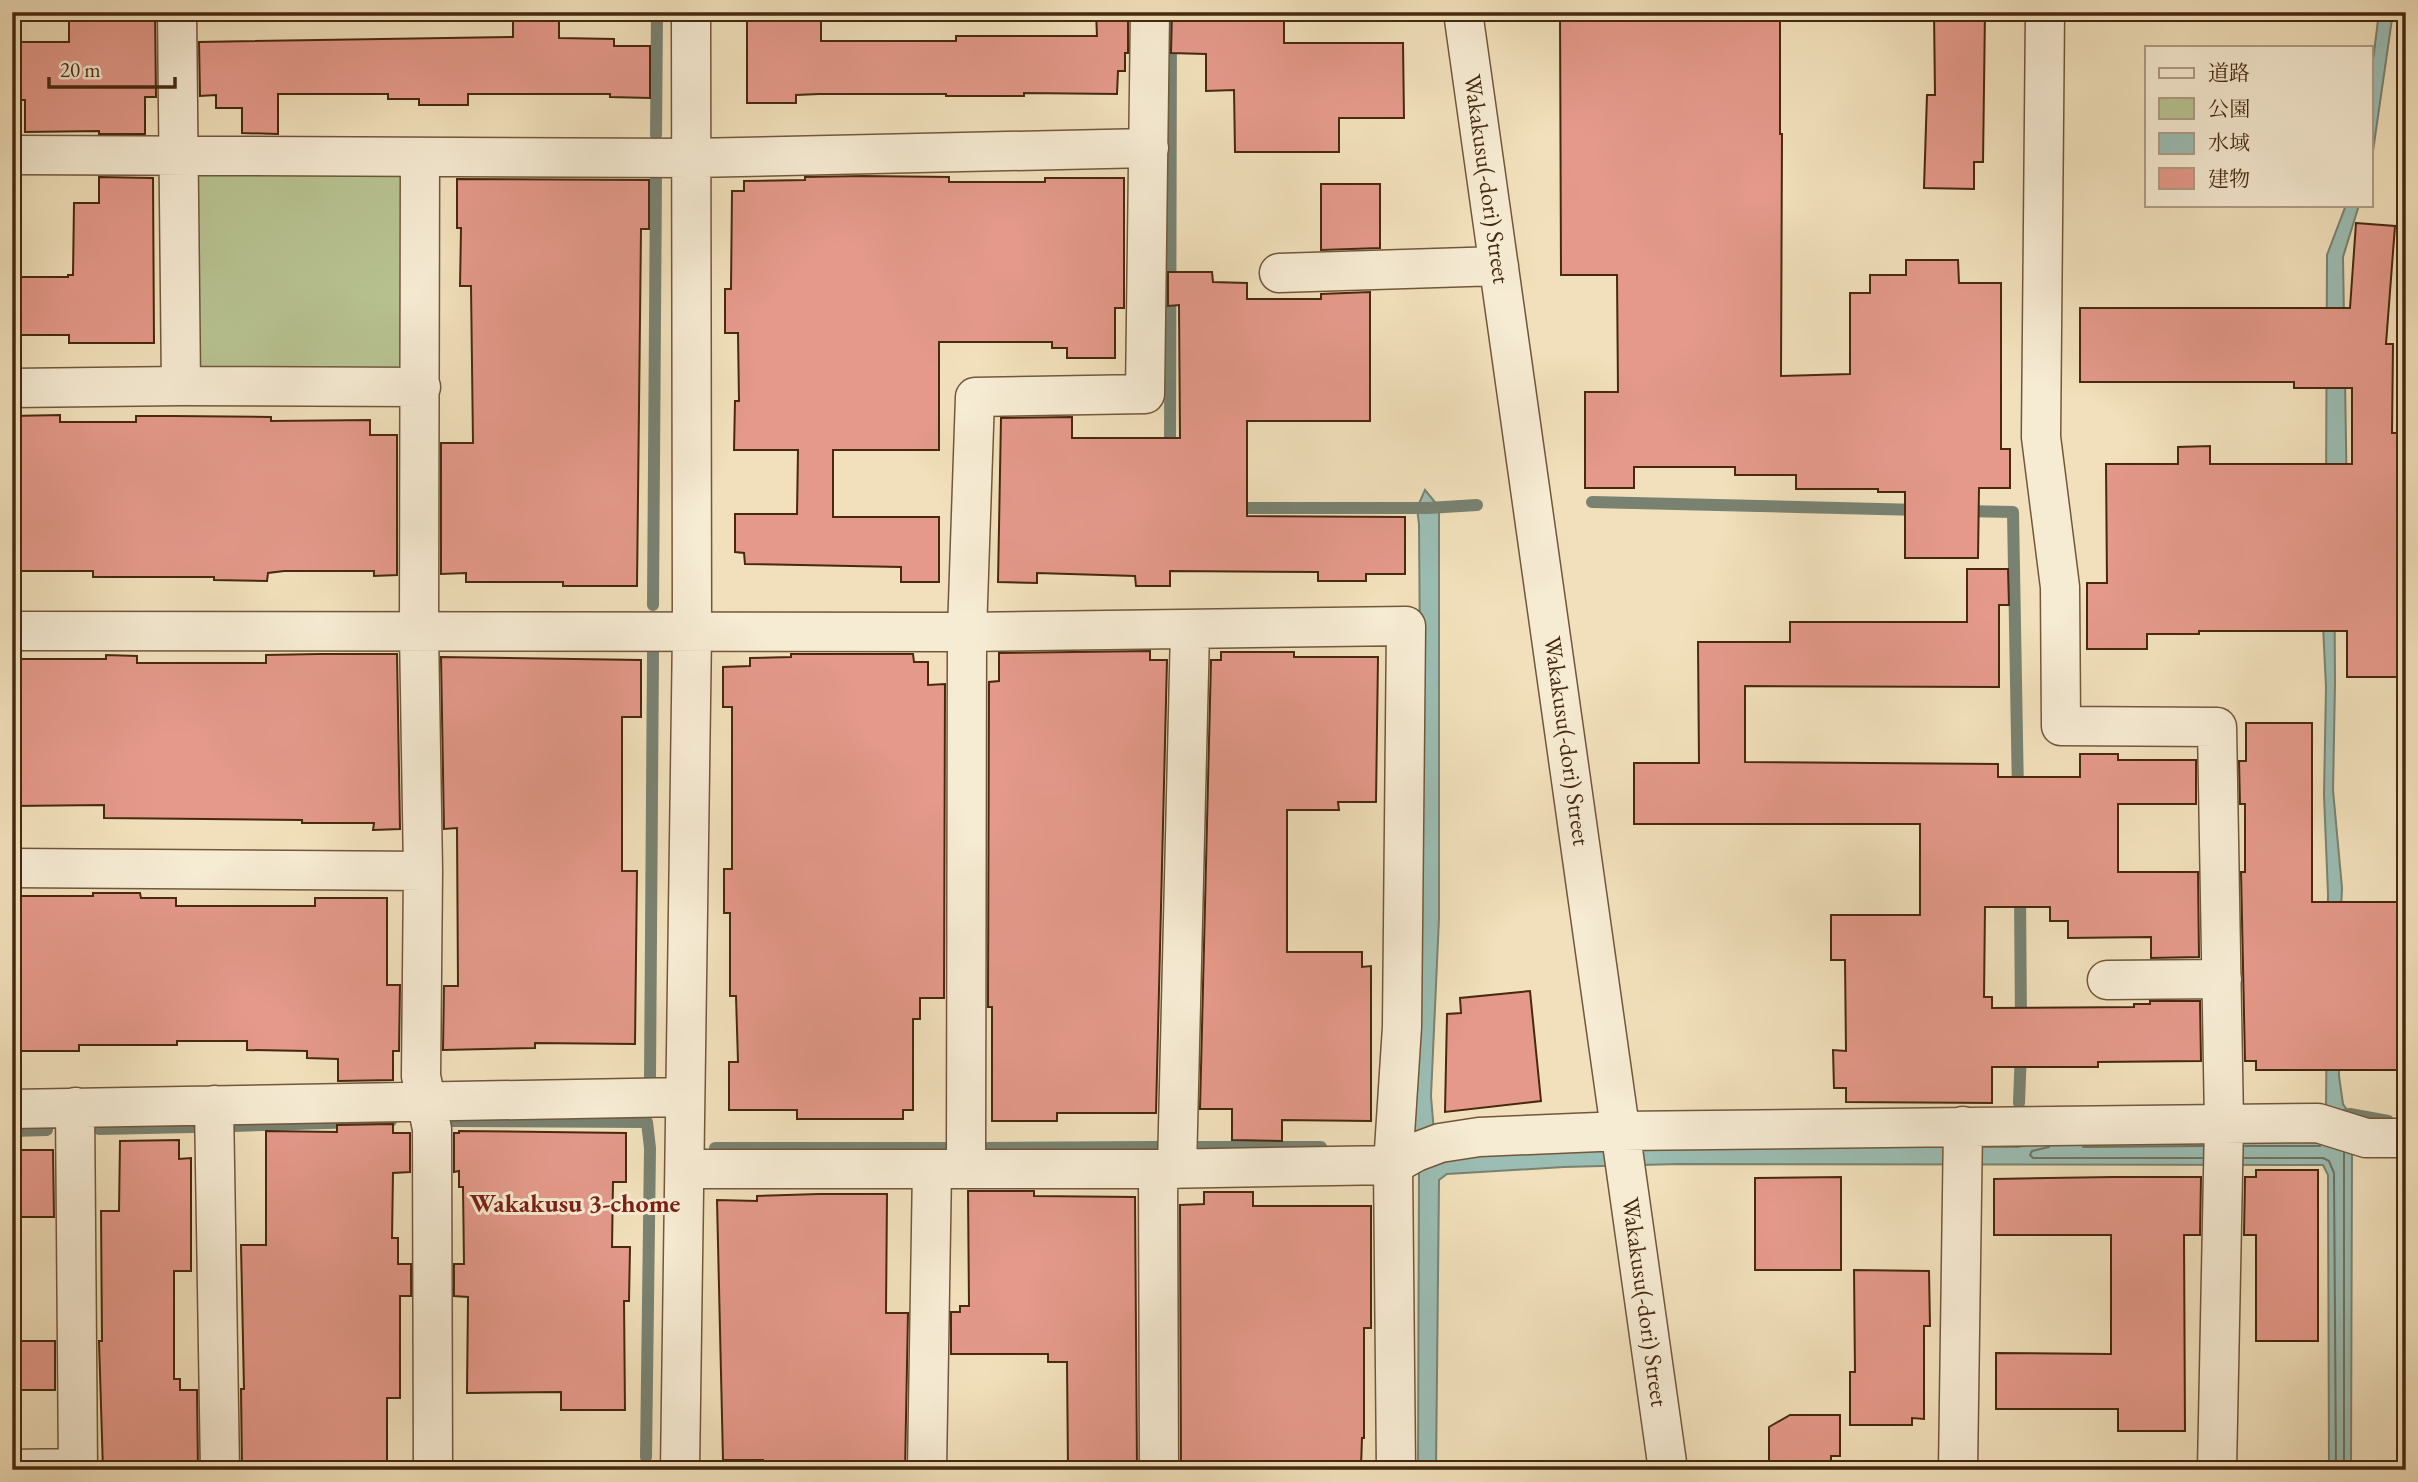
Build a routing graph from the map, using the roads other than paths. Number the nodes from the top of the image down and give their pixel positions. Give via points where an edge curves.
1 (177, 12) edge
2 (691, 12) edge
3 (1150, 12) edge
4 (1463, 12) edge
5 (2045, 12) edge
6 (1149, 148) junction
7 (12, 155) edge
8 (180, 155) junction
9 (420, 157) junction
10 (692, 158) junction
11 (1499, 266) junction
12 (1279, 273) dead end
13 (181, 386) junction
14 (421, 387) junction
15 (12, 388) edge
16 (1190, 630) junction
17 (12, 631) edge
18 (419, 632) junction
19 (692, 632) junction
20 (967, 632) junction
21 (12, 869) edge
22 (423, 871) junction
23 (2222, 979) junction
24 (2107, 980) dead end
25 (684, 1097) junction
26 (426, 1103) junction
27 (214, 1105) junction
28 (75, 1107) junction
29 (12, 1109) edge
30 (2224, 1123) junction
31 (1963, 1126) junction
32 (1622, 1130) junction
33 (2406, 1138) edge
34 (1416, 1154) junction
35 (685, 1169) junction
36 (949, 1169) junction
37 (1168, 1169) junction
38 (12, 1469) edge
39 (78, 1469) edge
40 (220, 1470) edge
41 (433, 1470) edge
42 (680, 1470) edge
43 (927, 1470) edge
44 (1159, 1470) edge
45 (1396, 1470) edge
46 (1668, 1470) edge
47 (1958, 1470) edge
48 (2217, 1470) edge

1 - 8 street
2 - 10 street
3 - 6 street
4 - 11 street, Wakakusu(-dori) Street
5 - 23 street via 2041,437 2060,587 2061,726 2217,727
6 - 10 street
6 - 20 street via 1145,394 975,397
7 - 8 street
8 - 9 street
8 - 13 street
9 - 10 street
9 - 14 street
10 - 19 street
11 - 12 street
11 - 32 street, Wakakusu(-dori) Street
13 - 14 street
13 - 15 street
14 - 18 street
16 - 20 street
16 - 34 street via 1406,626 1402,1027
16 - 37 street
17 - 18 street
18 - 19 street
18 - 22 street
19 - 20 street
19 - 25 street
20 - 36 street
21 - 22 street
22 - 26 street via 421,1076
23 - 24 street
23 - 30 street
25 - 26 street
25 - 35 street
26 - 27 street
26 - 41 street via 432,1129
27 - 28 street
27 - 40 street
28 - 29 street
28 - 39 street
30 - 31 street
30 - 33 street via 2318,1123 2366,1138
30 - 48 street
31 - 32 street
31 - 47 street
32 - 34 street via 1479,1137
32 - 46 street, Wakakusu(-dori) Street
34 - 37 street
34 - 45 street
35 - 36 street
35 - 42 street
36 - 37 street
36 - 43 street
37 - 44 street
38 - 39 street

